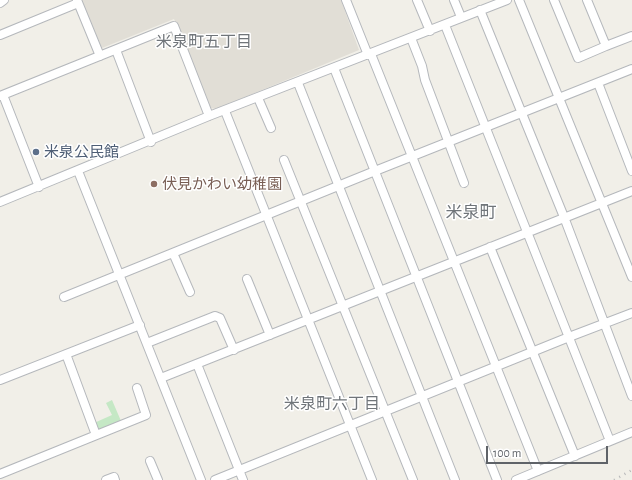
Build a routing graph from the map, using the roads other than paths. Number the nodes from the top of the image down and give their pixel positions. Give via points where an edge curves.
1 (4, 0) edge
2 (346, 0) edge
3 (417, 0) edge
4 (454, 0) edge
5 (507, 0) edge
6 (519, 0) edge
7 (554, 0) edge
8 (587, 0) edge
9 (78, 1) edge
10 (0, 3) edge
11 (480, 10) junction
12 (461, 17) junction
13 (445, 25) junction
14 (430, 31) junction
15 (0, 35) edge
16 (632, 36) edge
17 (411, 38) junction
18 (606, 46) junction
19 (116, 50) junction
20 (370, 54) junction
21 (100, 56) junction
22 (334, 68) junction
23 (632, 69) edge
24 (298, 83) junction
25 (598, 83) junction
26 (2, 95) edge
27 (258, 98) junction
28 (559, 98) junction
29 (225, 112) junction
30 (521, 114) junction
31 (209, 116) junction
32 (271, 128) dead end
33 (485, 128) junction
34 (151, 142) junction
35 (448, 142) junction
36 (412, 156) junction
37 (284, 160) dead end
38 (78, 171) junction
39 (375, 171) junction
40 (632, 171) edge
41 (464, 183) dead end
42 (39, 186) junction
43 (338, 186) junction
44 (632, 191) edge
45 (300, 201) junction
46 (0, 202) edge
47 (602, 203) junction
48 (267, 215) junction
49 (564, 217) junction
50 (527, 233) junction
51 (490, 247) junction
52 (173, 253) junction
53 (455, 261) junction
54 (120, 275) junction
55 (417, 276) junction
56 (632, 277) edge
57 (247, 279) dead end
58 (190, 292) dead end
59 (381, 292) junction
60 (64, 297) dead end
61 (343, 306) junction
62 (632, 314) edge
63 (308, 319) junction
64 (605, 324) junction
65 (140, 325) junction
66 (270, 335) junction
67 (569, 337) junction
68 (147, 343) junction
69 (234, 350) junction
70 (532, 353) junction
71 (66, 354) junction
72 (197, 364) junction
73 (497, 366) junction
74 (161, 378) junction
75 (0, 380) edge
76 (459, 382) junction
77 (137, 388) dead end
78 (632, 396) edge
79 (422, 398) junction
80 (387, 412) junction
81 (351, 426) junction
82 (632, 432) edge
83 (96, 435) junction
84 (610, 441) junction
85 (575, 456) junction
86 (150, 461) dead end
87 (239, 471) junction
88 (538, 471) junction
89 (0, 474) edge
90 (106, 480) edge
91 (115, 480) edge
92 (158, 480) edge
93 (201, 480) edge
94 (215, 480) edge
95 (242, 480) edge
96 (372, 480) edge
97 (413, 480) edge
98 (456, 480) edge
99 (497, 480) edge
100 (516, 480) edge

1 - 10 street
2 - 20 street
3 - 14 street
4 - 12 street
5 - 11 street
6 - 28 street
7 - 18 street via 578,58
8 - 18 street
9 - 15 street
9 - 21 street
11 - 12 street
11 - 30 street
12 - 13 street
13 - 14 street
13 - 33 street
14 - 17 street
16 - 18 street
17 - 20 street
17 - 35 street
19 - 21 street
19 - 31 street via 174,26
19 - 34 street
20 - 22 street
20 - 36 street
21 - 26 street
22 - 24 street
22 - 39 street
23 - 25 street
24 - 27 street
24 - 43 street
25 - 28 street
25 - 40 street
26 - 42 street
27 - 29 street
27 - 32 street
28 - 30 street
28 - 47 street
29 - 31 street
29 - 48 street
30 - 33 street
30 - 49 street
31 - 34 street
33 - 35 street
33 - 50 street
34 - 38 street
35 - 36 street
35 - 41 street
36 - 39 street
36 - 53 street
37 - 45 street
38 - 42 street
38 - 54 street
39 - 43 street
39 - 55 street
42 - 46 street
43 - 45 street
43 - 59 street
44 - 47 street
45 - 48 street
45 - 61 street
47 - 49 street
47 - 56 street
48 - 52 street
48 - 63 street
49 - 50 street
49 - 64 street
50 - 51 street
50 - 67 street
51 - 53 street
51 - 70 street
52 - 54 street
52 - 58 street
53 - 55 street
53 - 73 street
54 - 60 street
54 - 65 street
55 - 59 street
55 - 76 street
57 - 66 street
59 - 61 street
59 - 79 street
61 - 63 street
61 - 80 street
62 - 64 street
63 - 66 street
63 - 81 street
64 - 67 street
64 - 78 street
65 - 68 street
65 - 71 street
66 - 69 street
67 - 70 street
67 - 84 street
68 - 69 street via 215,316 220,318
68 - 74 street
69 - 72 street
70 - 73 street
70 - 85 street
71 - 75 street
71 - 83 street
72 - 74 street
72 - 87 street
73 - 76 street
73 - 88 street
74 - 93 street
76 - 79 street
76 - 99 street
77 - 83 street via 146,415
79 - 80 street
79 - 98 street
80 - 81 street
80 - 97 street
81 - 87 street
81 - 96 street
82 - 84 street
83 - 89 street
84 - 85 street
85 - 88 street
86 - 92 street
87 - 94 street
87 - 95 street
88 - 100 street
90 - 91 street via 114,477

